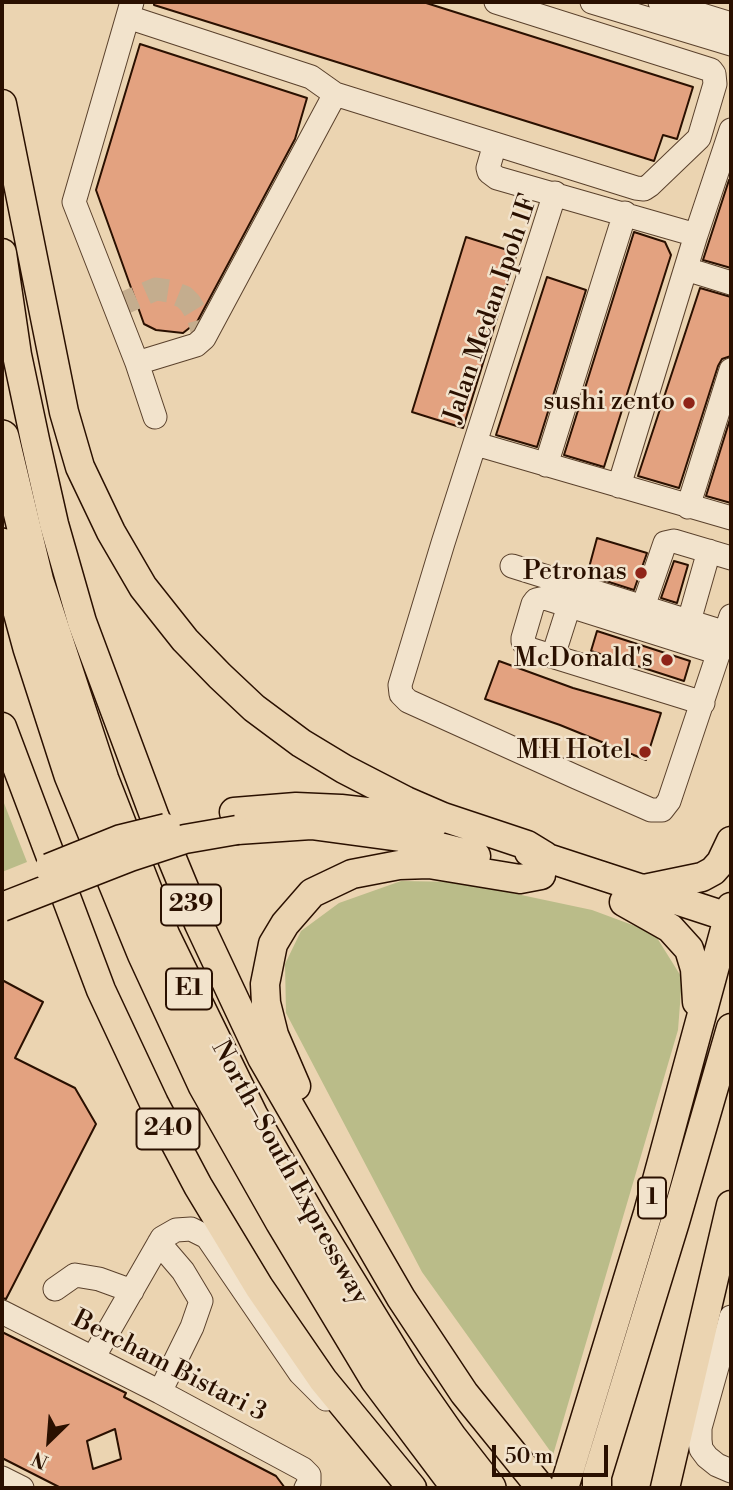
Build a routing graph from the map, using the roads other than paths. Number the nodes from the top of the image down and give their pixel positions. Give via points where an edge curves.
1 (496, 2) edge
2 (592, 2) edge
3 (660, 2) edge
4 (130, 9) edge
5 (728, 23) edge
6 (731, 44) edge
7 (335, 94) junction
8 (2, 104) edge
9 (731, 130) edge
10 (495, 145) junction
11 (555, 193) junction
12 (625, 213) junction
13 (696, 235) junction
14 (2, 253) edge
15 (686, 269) junction
16 (731, 283) edge
17 (137, 363) junction
18 (731, 370) edge
19 (155, 417) dead end
20 (2, 437) edge
21 (476, 444) junction
22 (546, 465) junction
23 (619, 486) junction
24 (688, 506) junction
25 (731, 518) edge
26 (2, 545) edge
27 (709, 551) junction
28 (731, 558) edge
29 (512, 566) dead end
30 (569, 606) junction
31 (643, 607) junction
32 (689, 621) junction
33 (728, 627) edge
34 (553, 656) junction
35 (703, 703) junction
36 (2, 727) edge
37 (235, 821) junction
38 (731, 841) edge
39 (543, 865) junction
40 (2, 888) edge
41 (632, 896) junction
42 (2, 907) edge
43 (729, 921) edge
44 (731, 1028) edge
45 (694, 1040) junction
46 (731, 1205) edge
47 (159, 1243) junction
48 (55, 1289) dead end
49 (132, 1291) junction
50 (401, 1298) junction
51 (2, 1312) edge
52 (731, 1317) edge
53 (93, 1358) junction
54 (160, 1392) junction
55 (689, 1425) junction
56 (372, 1441) junction
57 (731, 1471) edge
58 (2, 1478) edge
59 (307, 1482) edge
60 (595, 1484) edge
61 (22, 1488) edge
62 (412, 1488) edge
63 (460, 1488) edge
64 (489, 1488) edge
65 (541, 1488) edge
66 (564, 1488) edge
67 (665, 1488) edge

1 - 10 street via 706,67 715,79 699,138 643,189
2 - 6 street
3 - 5 street
4 - 7 street via 311,77
4 - 17 street via 74,200
7 - 10 street
7 - 17 street via 204,338 196,345
8 - 39 main road via 80,467 143,587 220,676 301,743 406,801 527,845
9 - 13 street
10 - 11 street via 488,163 493,176
11 - 12 street, Jalan Medan Ipoh 1F
11 - 21 street, Jalan Medan Ipoh 1F
12 - 13 street, Jalan Medan Ipoh 1F
12 - 22 street
13 - 15 street
14 - 50 main road, 239 via 17,355 54,524 82,622 154,815 262,1058
15 - 16 street
15 - 23 street
17 - 19 street
18 - 24 street
20 - 64 highway, North–South Expressway / E1 via 37,582 102,780 163,936 251,1116 312,1222 404,1372
21 - 22 street, Jalan Medan Ipoh 1F
21 - 35 street via 404,673 400,690 404,699 657,811 669,802
22 - 23 street, Jalan Medan Ipoh 1F
23 - 24 street, Jalan Medan Ipoh 1F
24 - 25 street, Jalan Medan Ipoh 1F
26 - 63 highway, North–South Expressway / E1 via 71,775 144,953 205,1085 377,1379
27 - 28 street
27 - 31 street via 674,541 665,543
27 - 32 street
29 - 31 street
30 - 33 street
30 - 34 street
30 - 34 street via 545,598 533,604 523,642 529,649
31 - 32 street
32 - 33 street
33 - 35 street
34 - 35 street
36 - 56 main road, 240 via 101,990 153,1103 259,1287
37 - 39 main road via 296,807 376,813 434,826
37 - 40 main road, bridge via 121,839
37 - 42 main road, bridge
38 - 41 main road via 713,871
39 - 41 main road
39 - 50 main road via 520,879 429,864 352,874 312,893 273,944 265,984 274,1035 373,1230
41 - 43 main road
41 - 45 main road via 689,949 698,992
43 - 45 main road, 1
44 - 60 main road, 1
45 - 66 main road, 1 via 648,1213
46 - 55 main road
47 - 49 street
47 - 54 street via 183,1270 201,1301
47 - 56 street via 176,1230 191,1229 207,1237 300,1373
48 - 49 street via 75,1275
49 - 53 street
50 - 65 main road, 239 via 464,1393
51 - 53 street, Bercham Bistari 3
52 - 55 street
53 - 54 street, Bercham Bistari 3
54 - 59 street, Bercham Bistari 3 via 303,1469
55 - 57 street via 707,1457
55 - 67 main road
56 - 62 main road, 240
58 - 61 street

